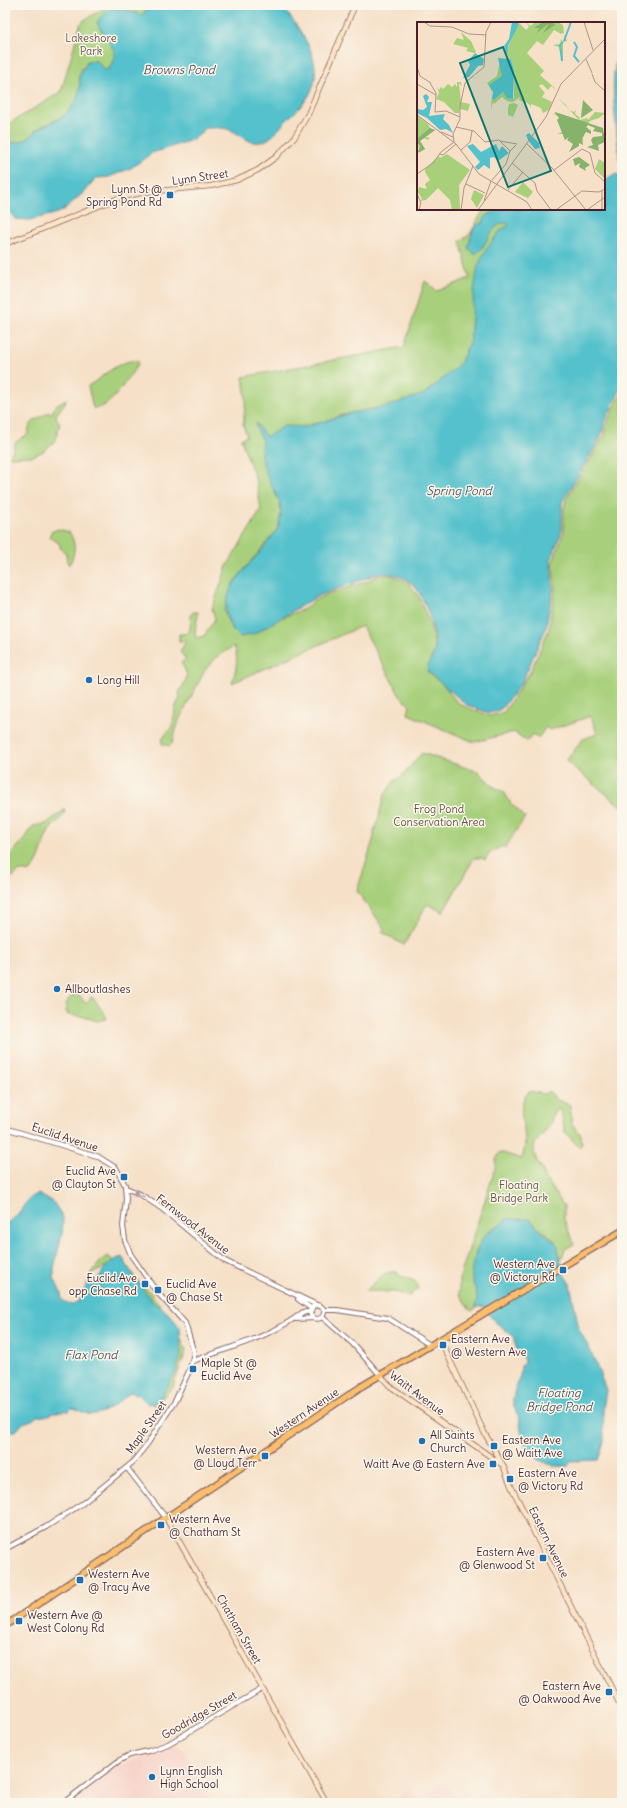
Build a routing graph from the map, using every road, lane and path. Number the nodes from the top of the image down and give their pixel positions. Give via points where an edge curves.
1 (355, 5) edge
2 (5, 244) edge
3 (5, 1128) edge
4 (126, 1188) junction
5 (622, 1231) edge
6 (293, 1295) junction
7 (304, 1304) junction
8 (319, 1306) junction
9 (324, 1310) junction
10 (311, 1311) junction
11 (303, 1312) junction
12 (322, 1317) junction
13 (314, 1318) junction
14 (294, 1320) junction
15 (440, 1339) junction
16 (430, 1345) junction
17 (193, 1362) junction
18 (380, 1376) junction
19 (502, 1465) junction
20 (127, 1468) junction
21 (166, 1518) junction
22 (5, 1549) edge
23 (5, 1626) edge
24 (262, 1689) junction
25 (622, 1709) edge
26 (63, 1803) edge
27 (327, 1803) edge

1 - 2 main road, Lynn Street via 308,114 294,138 276,157 258,170 237,180 211,186 122,196
3 - 4 street, Euclid Avenue via 103,1159 116,1168
6 -> 4 street, Fernwood Avenue via 225,1261 161,1208
4 - 17 street via 122,1226 125,1240 145,1276 186,1323 192,1342
5 - 15 main road, Western Avenue
6 - 7 street, Fernwood Avenue
6 - 8 street, Fernwood Avenue
7 - 10 street, Fernwood Avenue
7 - 11 street
8 - 9 street
8 - 10 street
9 - 12 street
9 - 16 street via 388,1318
10 - 11 street
10 - 13 street
11 - 14 street
12 - 13 street
12 - 18 street via 352,1343
13 - 14 street
14 - 17 street via 266,1334
15 - 16 main road, Western Avenue
15 - 19 main road, Eastern Avenue
16 - 18 main road, Western Avenue
17 - 20 street, Maple Street via 168,1413
18 - 19 main road, Waitt Avenue via 390,1386
18 - 21 main road, Western Avenue
19 - 25 main road, Eastern Avenue
20 - 21 street, Chatham Street
20 - 22 street, Maple Street via 65,1515
21 - 23 main road, Western Avenue
21 - 24 main road, Chatham Street
24 - 26 street, Goodridge Street via 168,1744 120,1760
24 - 27 main road, Chatham Street

